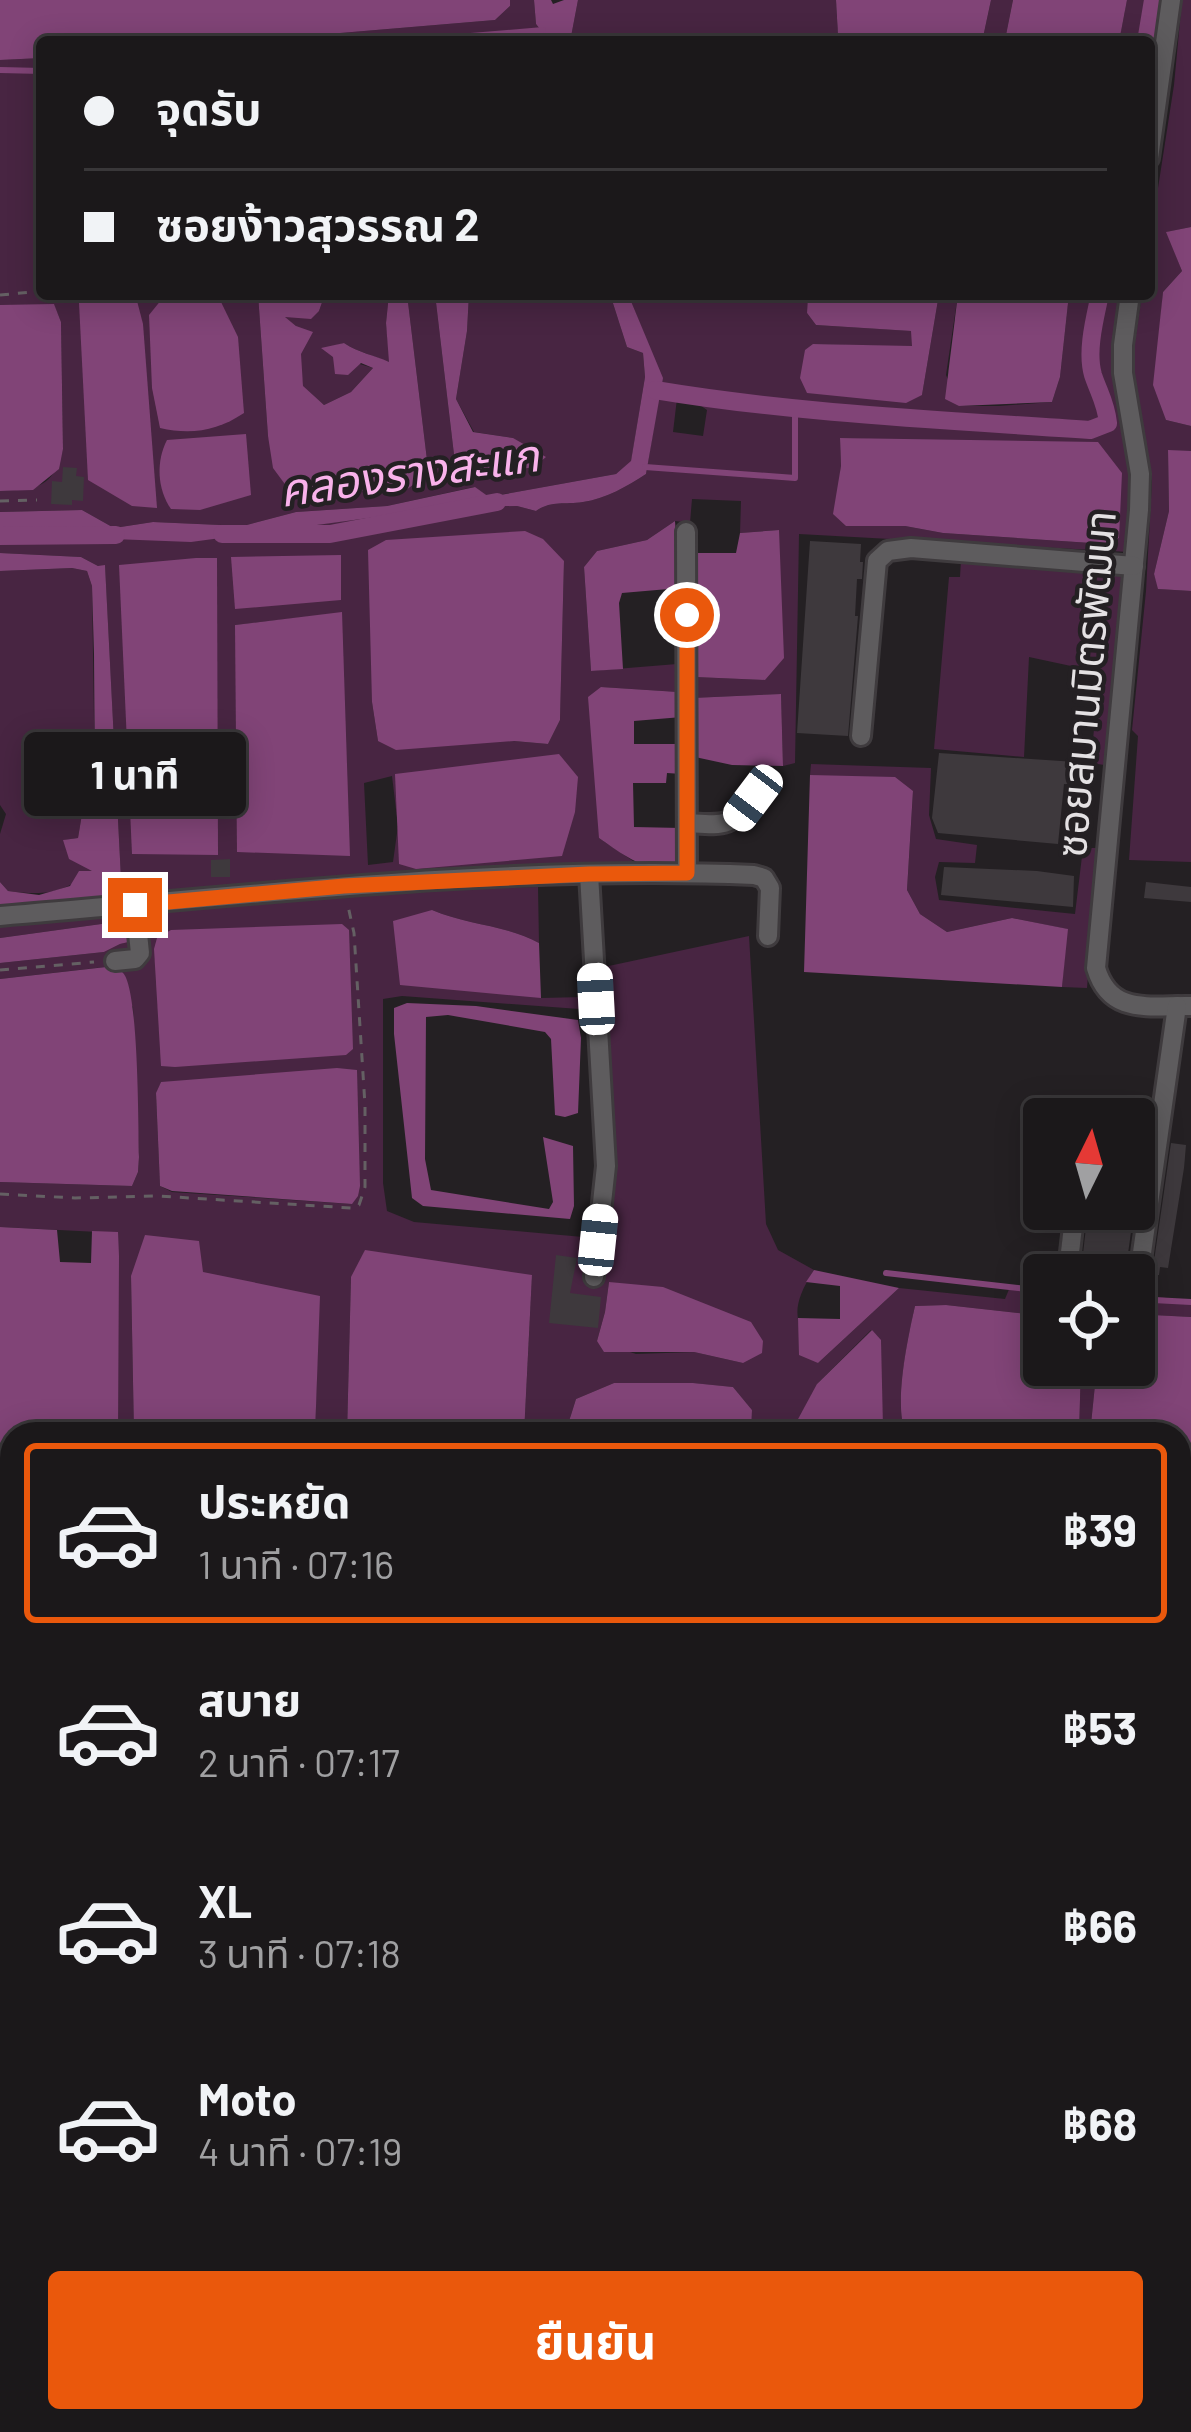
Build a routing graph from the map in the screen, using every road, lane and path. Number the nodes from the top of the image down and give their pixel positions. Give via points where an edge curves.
1 (1171, 0) edge
2 (1155, 115) edge
3 (36, 292) edge
4 (0, 295) edge
5 (1129, 300) edge
6 (38, 500) dead end
7 (0, 501) edge
8 (686, 532) dead end
9 (1134, 566) junction
10 (862, 736) dead end
11 (753, 798) dead end
12 (688, 823) junction
13 (687, 873) junction
14 (589, 874) junction
15 (344, 886) junction
16 (135, 905) junction
17 (0, 916) edge
18 (768, 937) dead end
19 (116, 961) joint
20 (0, 970) edge
21 (1184, 1006) edge
22 (1155, 1129) edge
23 (0, 1194) edge
24 (594, 1276) dead end

1 - 2 street
3 - 4 path
5 - 9 street, ซอยสมานมิตรพัฒนา via 1123,373 1140,474
6 - 7 path
8 - 12 street
9 - 10 street via 888,551 877,561
9 - 21 street, ซอยสมานมิตรพัฒนา via 1096,968 1119,1001
11 - 12 street via 738,819
12 - 13 street
13 - 14 street
13 - 18 street via 764,878
14 - 15 street
14 - 24 street via 606,1166
15 - 16 street
15 - 23 path via 364,1105 359,1205
16 - 17 street
16 - 19 street via 140,953
19 - 20 path
21 - 22 street

